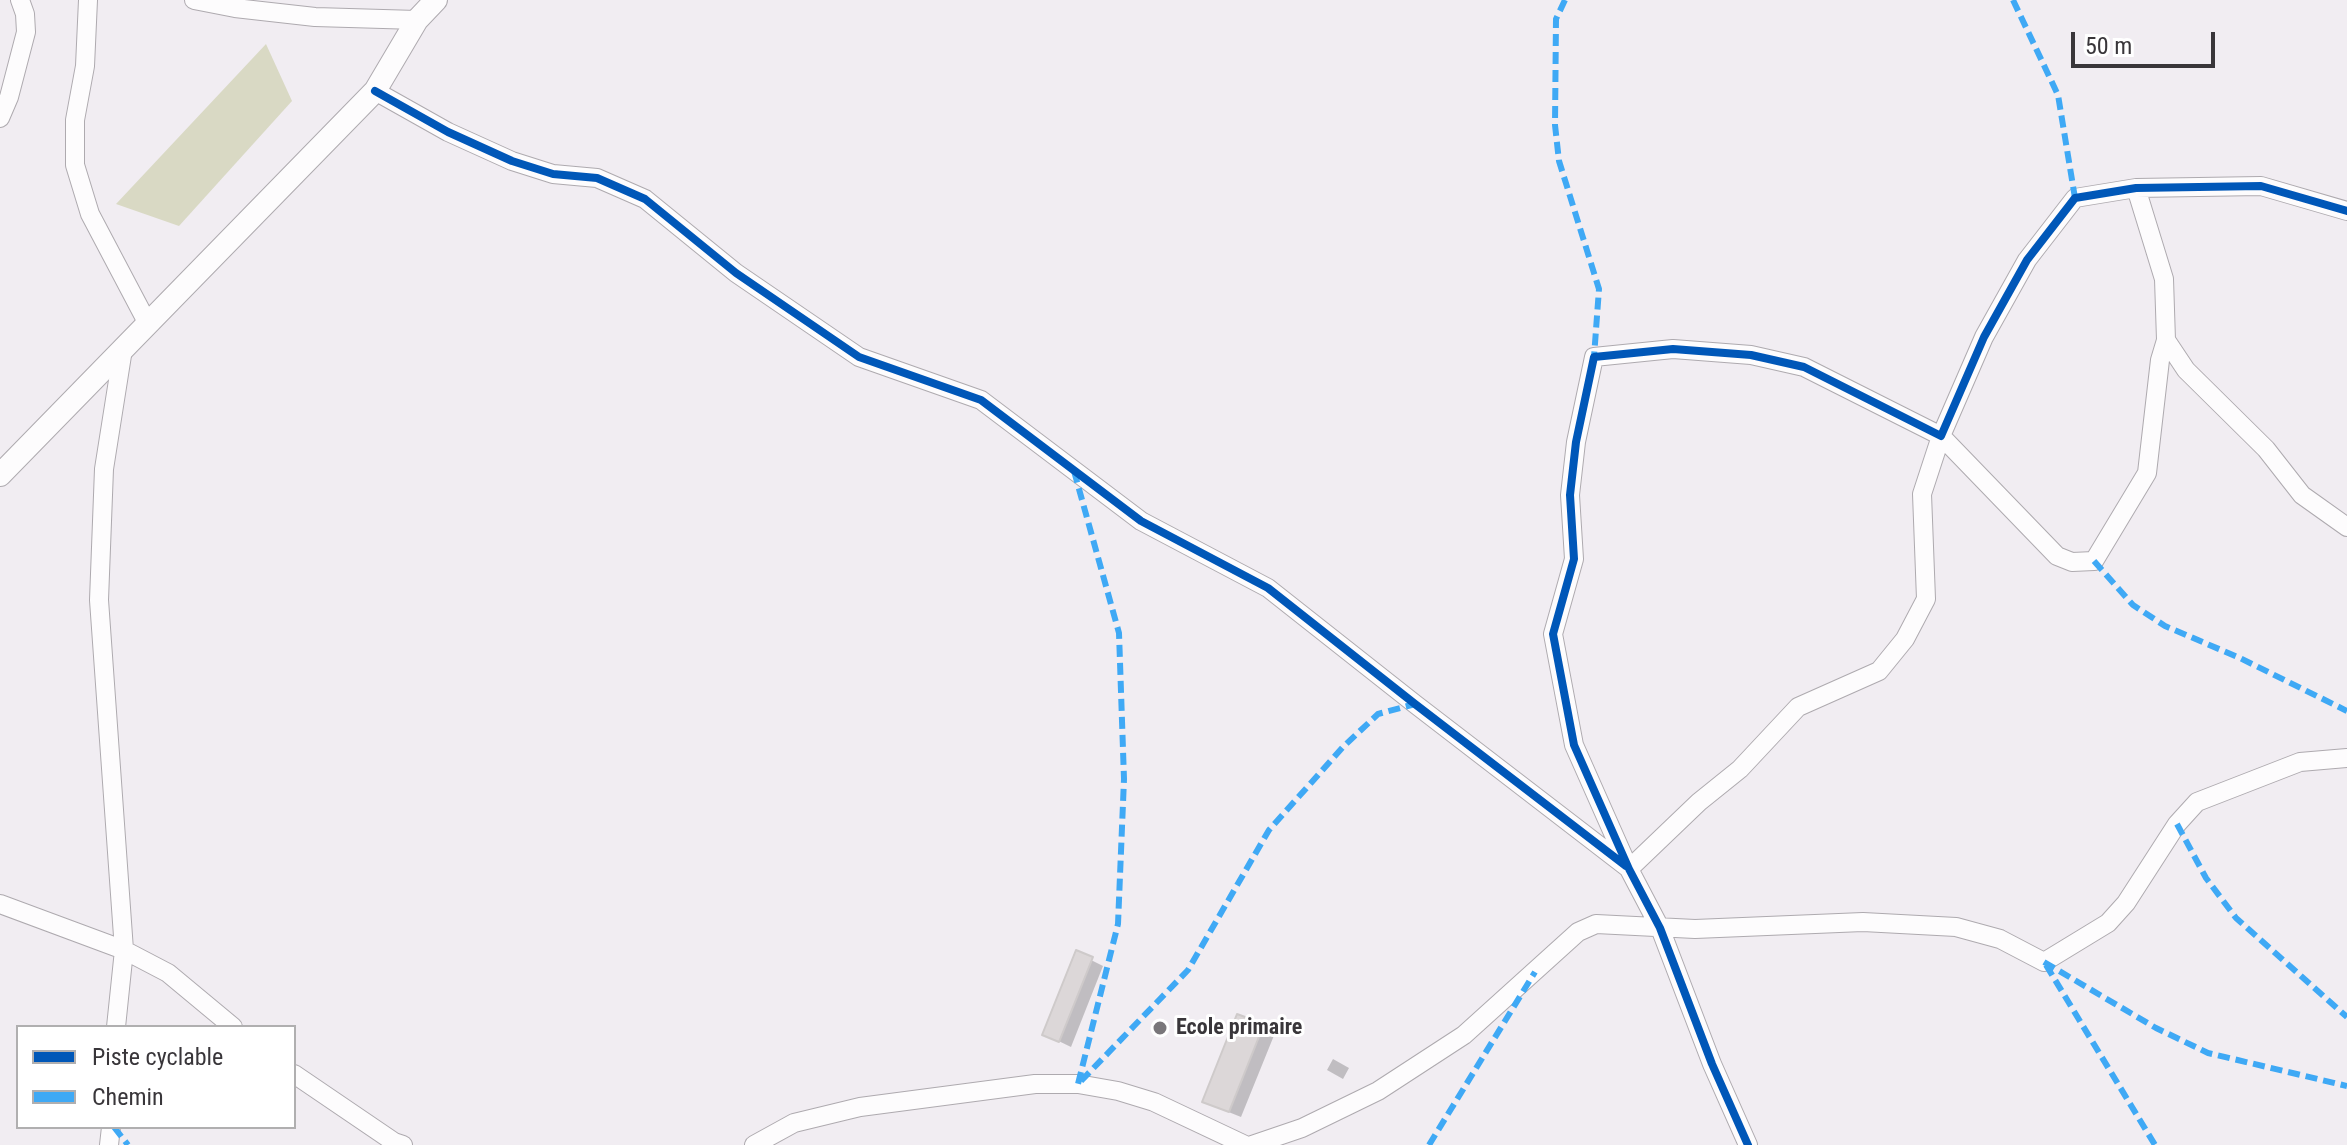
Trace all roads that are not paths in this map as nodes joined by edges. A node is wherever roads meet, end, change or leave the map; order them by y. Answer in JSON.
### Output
{"nodes":[{"id":1,"x":20,"y":0,"type":"edge"},
{"id":2,"x":88,"y":0,"type":"edge"},
{"id":3,"x":194,"y":0,"type":"edge"},
{"id":4,"x":436,"y":0,"type":"edge"},
{"id":5,"x":417,"y":20,"type":"junction"},
{"id":6,"x":375,"y":91,"type":"junction"},
{"id":7,"x":0,"y":118,"type":"edge"},
{"id":8,"x":2136,"y":188,"type":"junction"},
{"id":9,"x":2347,"y":211,"type":"edge"},
{"id":10,"x":148,"y":324,"type":"junction"},
{"id":11,"x":2166,"y":340,"type":"junction"},
{"id":12,"x":123,"y":349,"type":"junction"},
{"id":13,"x":1941,"y":436,"type":"junction"},
{"id":14,"x":0,"y":475,"type":"edge"},
{"id":15,"x":2347,"y":527,"type":"edge"},
{"id":16,"x":2347,"y":758,"type":"edge"},
{"id":17,"x":1629,"y":869,"type":"junction"},
{"id":18,"x":0,"y":904,"type":"edge"},
{"id":19,"x":1660,"y":928,"type":"junction"},
{"id":20,"x":124,"y":950,"type":"junction"},
{"id":21,"x":116,"y":1025,"type":"edge"},
{"id":22,"x":231,"y":1025,"type":"edge"},
{"id":23,"x":296,"y":1075,"type":"edge"},
{"id":24,"x":397,"y":1144,"type":"edge"},
{"id":25,"x":754,"y":1145,"type":"edge"},
{"id":26,"x":1245,"y":1145,"type":"edge"},
{"id":27,"x":1252,"y":1145,"type":"edge"},
{"id":28,"x":1748,"y":1145,"type":"edge"}],
"edges":[{"from":1,"to":7,"type":"street"},
{"from":2,"to":10,"type":"street"},
{"from":3,"to":5,"type":"street"},
{"from":4,"to":5,"type":"street"},
{"from":5,"to":6,"type":"street"},
{"from":6,"to":10,"type":"street"},
{"from":6,"to":17,"type":"street"},
{"from":8,"to":9,"type":"street"},
{"from":8,"to":11,"type":"street"},
{"from":8,"to":13,"type":"street"},
{"from":10,"to":12,"type":"street"},
{"from":11,"to":13,"type":"street"},
{"from":11,"to":15,"type":"street"},
{"from":12,"to":14,"type":"street"},
{"from":12,"to":20,"type":"street"},
{"from":13,"to":17,"type":"street"},
{"from":13,"to":17,"type":"street"},
{"from":16,"to":19,"type":"street"},
{"from":17,"to":19,"type":"street"},
{"from":18,"to":20,"type":"street"},
{"from":19,"to":27,"type":"street"},
{"from":19,"to":28,"type":"street"},
{"from":20,"to":21,"type":"street"},
{"from":20,"to":22,"type":"street"},
{"from":23,"to":24,"type":"street"},
{"from":25,"to":26,"type":"street"}]}
